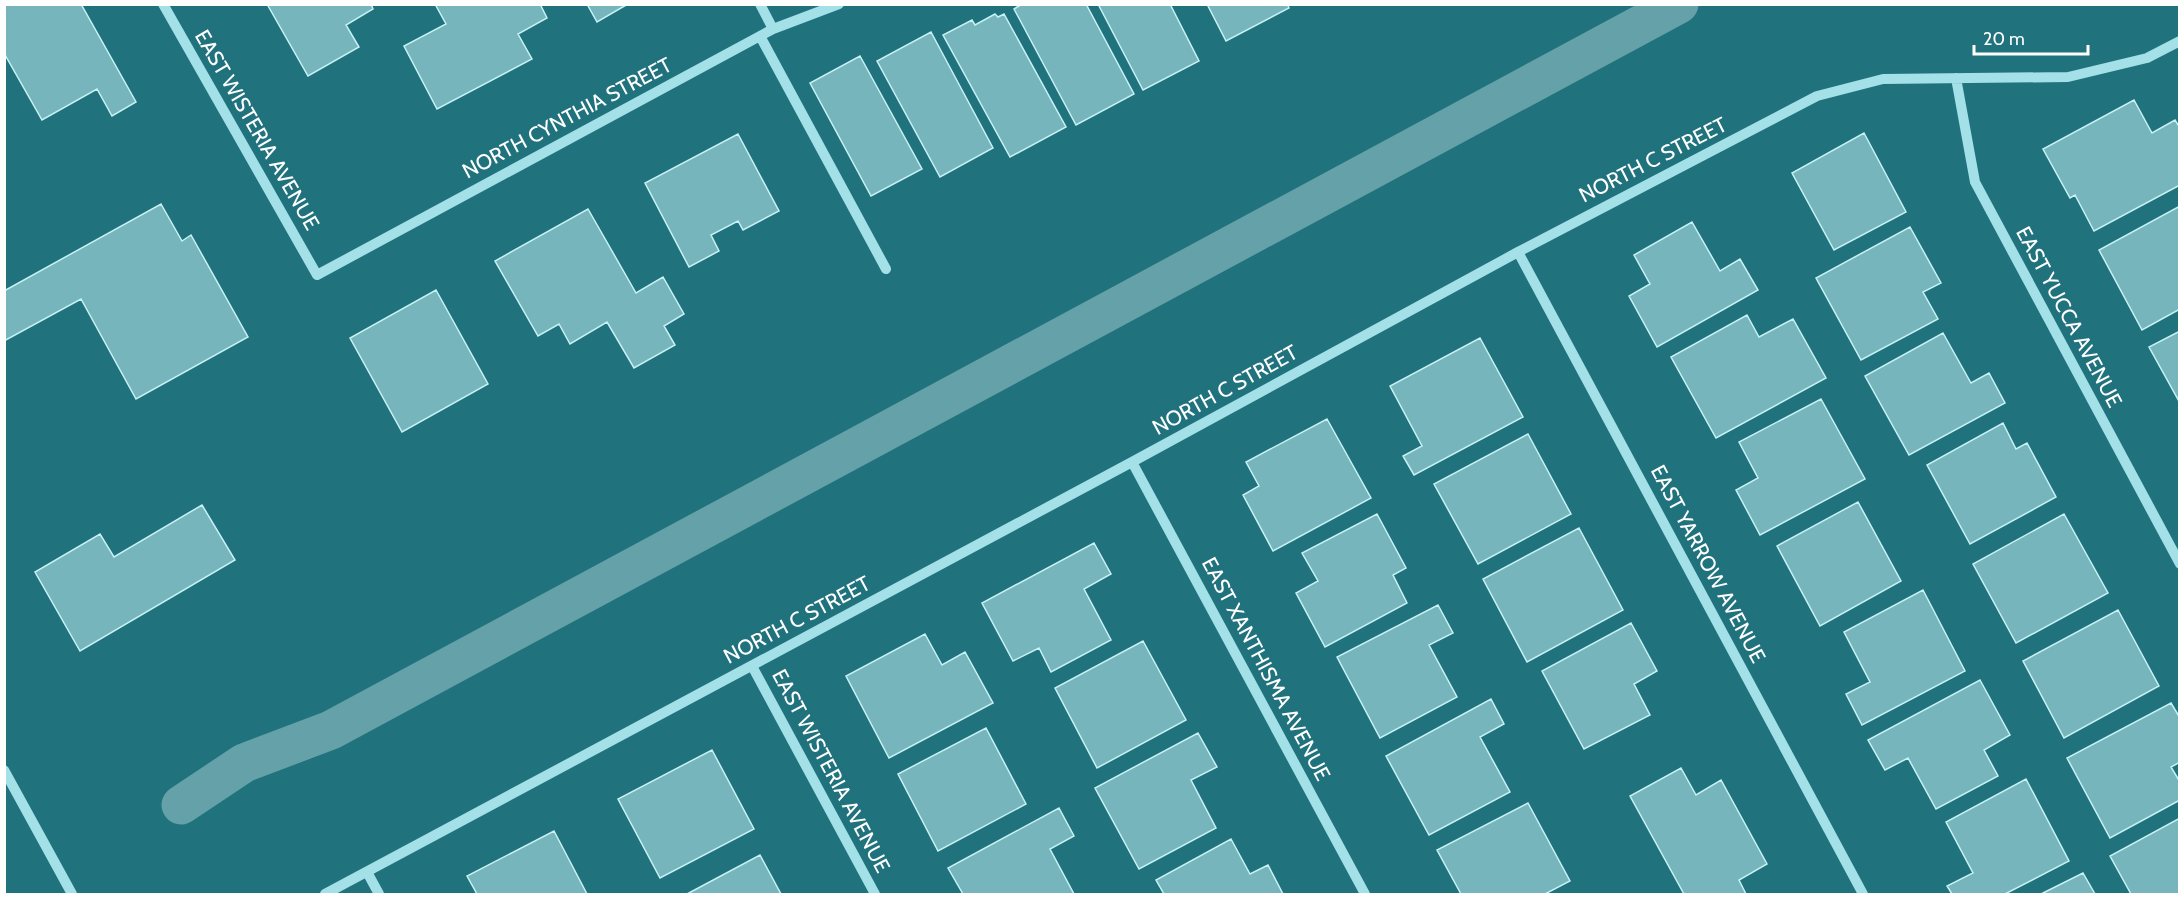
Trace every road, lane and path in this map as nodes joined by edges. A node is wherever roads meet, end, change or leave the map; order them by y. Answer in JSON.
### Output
{"nodes":[{"id":1,"x":163,"y":4,"type":"edge"},
{"id":2,"x":760,"y":4,"type":"edge"},
{"id":3,"x":838,"y":4,"type":"edge"},
{"id":4,"x":773,"y":29,"type":"junction"},
{"id":5,"x":760,"y":36,"type":"junction"},
{"id":6,"x":2179,"y":43,"type":"edge"},
{"id":7,"x":1956,"y":78,"type":"junction"},
{"id":8,"x":1518,"y":252,"type":"junction"},
{"id":9,"x":886,"y":269,"type":"dead end"},
{"id":10,"x":317,"y":275,"type":"joint"},
{"id":11,"x":1132,"y":462,"type":"junction"},
{"id":12,"x":2180,"y":564,"type":"edge"},
{"id":13,"x":752,"y":666,"type":"junction"},
{"id":14,"x":4,"y":770,"type":"edge"},
{"id":15,"x":367,"y":872,"type":"junction"},
{"id":16,"x":72,"y":894,"type":"edge"},
{"id":17,"x":325,"y":894,"type":"edge"},
{"id":18,"x":379,"y":894,"type":"edge"},
{"id":19,"x":875,"y":894,"type":"edge"},
{"id":20,"x":1365,"y":894,"type":"edge"},
{"id":21,"x":1863,"y":894,"type":"edge"}],
"edges":[{"from":1,"to":10,"type":"street","name":"EAST WISTERIA AVENUE"},
{"from":2,"to":4,"type":"street"},
{"from":3,"to":4,"type":"street","name":"NORTH CYNTHIA STREET"},
{"from":4,"to":5,"type":"street","name":"NORTH CYNTHIA STREET"},
{"from":5,"to":9,"type":"street"},
{"from":5,"to":10,"type":"street","name":"NORTH CYNTHIA STREET"},
{"from":6,"to":7,"type":"street","name":"NORTH C STREET"},
{"from":7,"to":8,"type":"street","name":"NORTH C STREET"},
{"from":7,"to":12,"type":"street","name":"EAST YUCCA AVENUE"},
{"from":8,"to":11,"type":"street","name":"NORTH C STREET"},
{"from":8,"to":21,"type":"street","name":"EAST YARROW AVENUE"},
{"from":11,"to":13,"type":"street","name":"NORTH C STREET"},
{"from":11,"to":20,"type":"street","name":"EAST XANTHISMA AVENUE"},
{"from":13,"to":15,"type":"street","name":"NORTH C STREET"},
{"from":13,"to":19,"type":"street","name":"EAST WISTERIA AVENUE"},
{"from":14,"to":16,"type":"street"},
{"from":15,"to":17,"type":"street","name":"NORTH C STREET"},
{"from":15,"to":18,"type":"street"}]}
